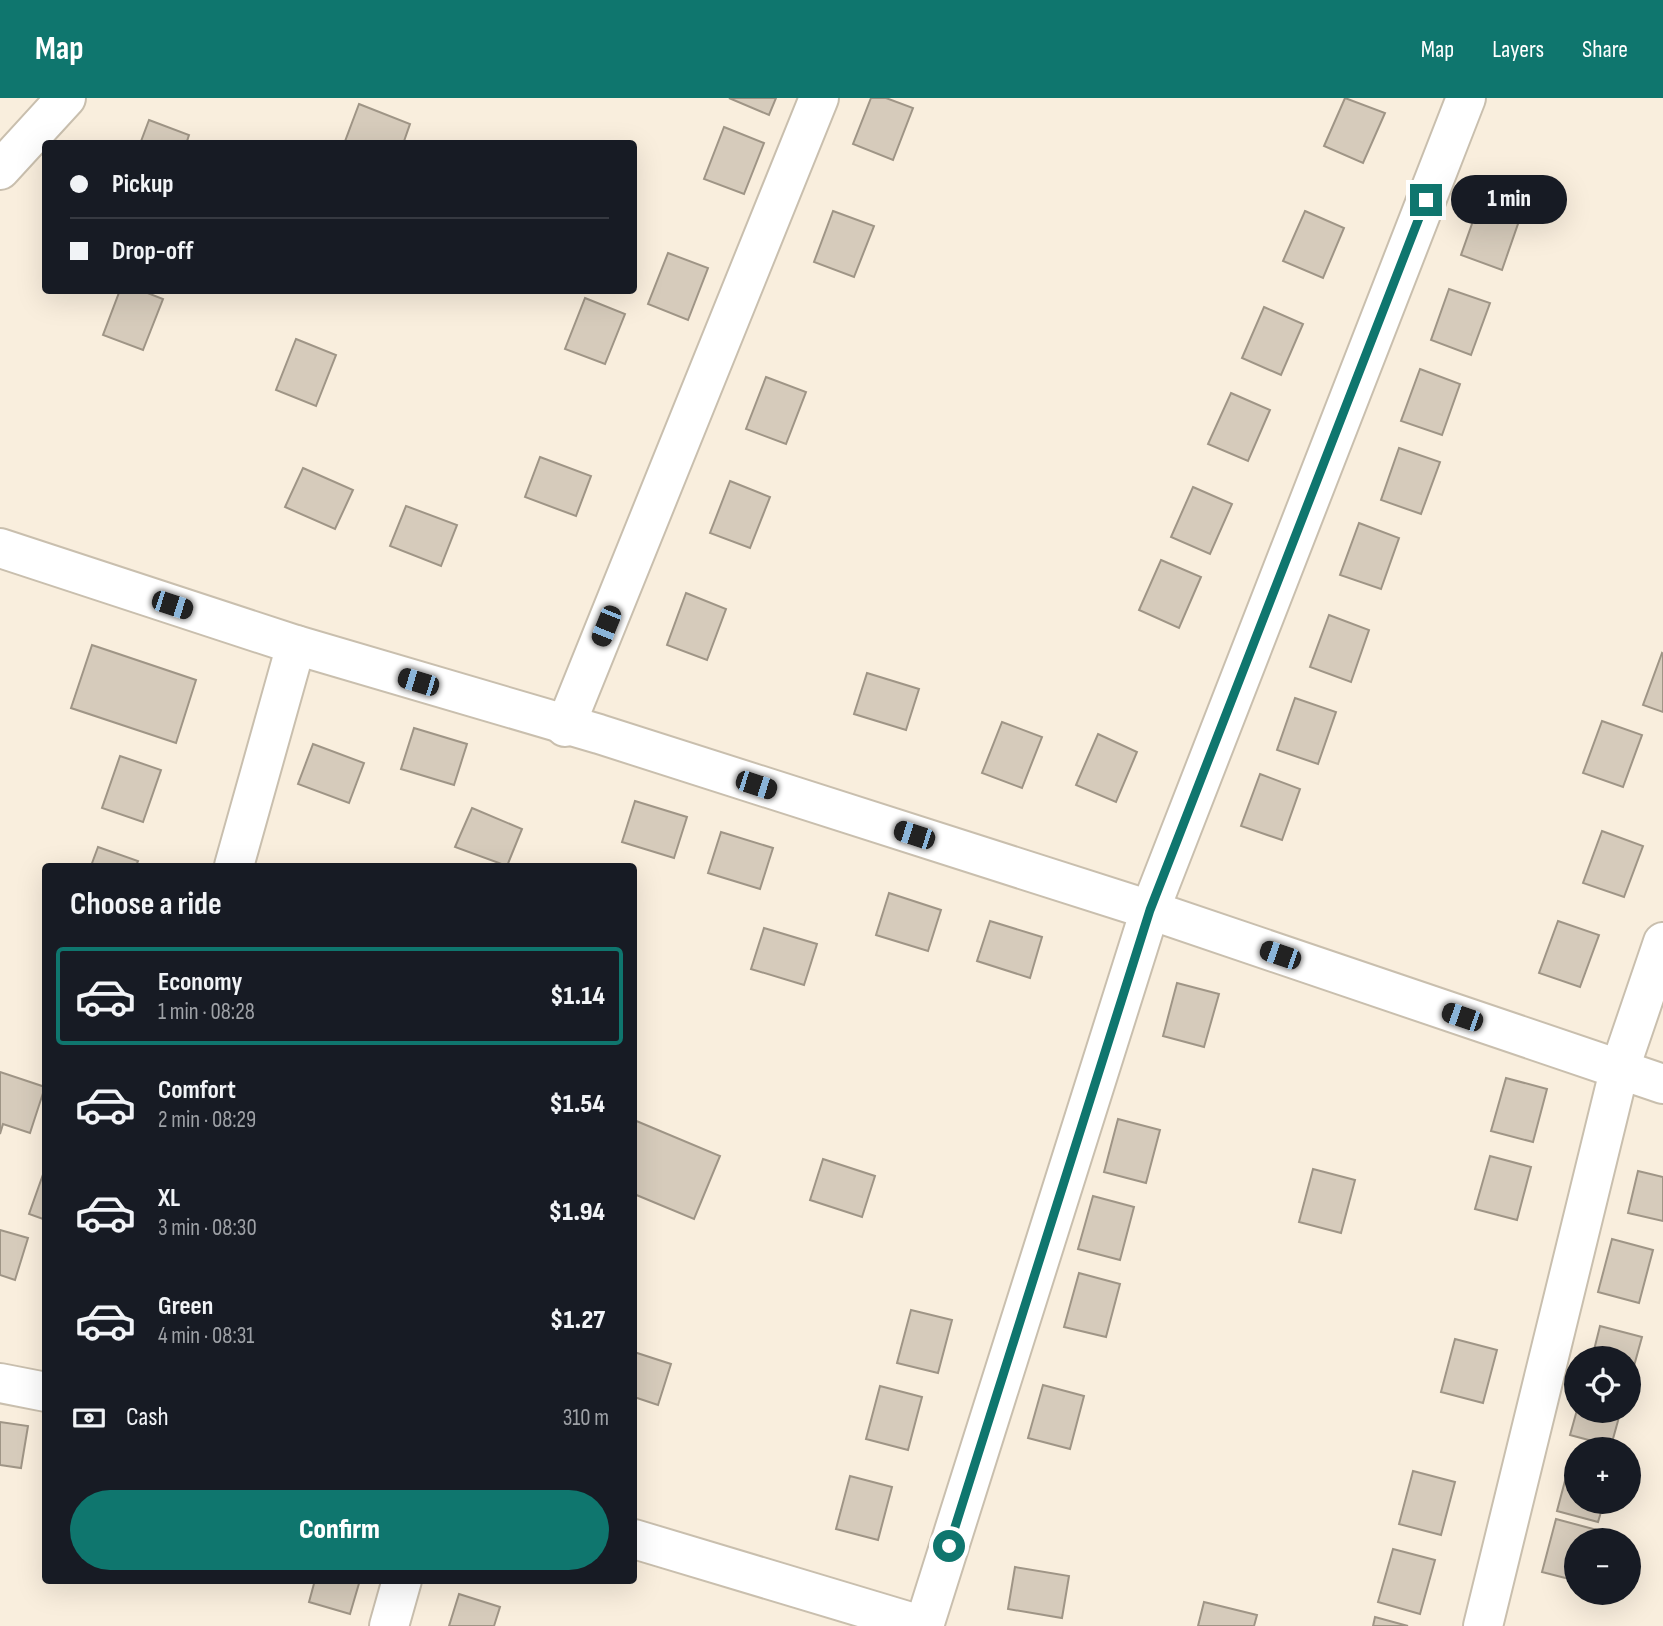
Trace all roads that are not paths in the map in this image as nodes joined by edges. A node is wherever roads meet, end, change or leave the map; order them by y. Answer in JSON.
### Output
{"nodes":[{"id":1,"x":66,"y":98,"type":"edge"},
{"id":2,"x":819,"y":98,"type":"edge"},
{"id":3,"x":1466,"y":98,"type":"edge"},
{"id":4,"x":0,"y":170,"type":"edge"},
{"id":5,"x":0,"y":548,"type":"edge"},
{"id":6,"x":296,"y":645,"type":"junction"},
{"id":7,"x":565,"y":727,"type":"junction"},
{"id":8,"x":235,"y":863,"type":"edge"},
{"id":9,"x":1150,"y":910,"type":"junction"},
{"id":10,"x":1663,"y":942,"type":"edge"},
{"id":11,"x":1619,"y":1071,"type":"junction"},
{"id":12,"x":1663,"y":1084,"type":"edge"},
{"id":13,"x":0,"y":1383,"type":"edge"},
{"id":14,"x":42,"y":1391,"type":"edge"},
{"id":15,"x":637,"y":1540,"type":"edge"},
{"id":16,"x":401,"y":1584,"type":"edge"},
{"id":17,"x":389,"y":1626,"type":"edge"},
{"id":18,"x":924,"y":1626,"type":"edge"},
{"id":19,"x":1483,"y":1626,"type":"edge"}],
"edges":[{"from":1,"to":4,"type":"street"},
{"from":2,"to":7,"type":"street"},
{"from":3,"to":9,"type":"street"},
{"from":5,"to":6,"type":"street"},
{"from":6,"to":7,"type":"street"},
{"from":6,"to":8,"type":"street"},
{"from":7,"to":9,"type":"street"},
{"from":9,"to":11,"type":"street"},
{"from":9,"to":18,"type":"street"},
{"from":10,"to":11,"type":"street"},
{"from":11,"to":12,"type":"street"},
{"from":11,"to":19,"type":"street"},
{"from":13,"to":14,"type":"street"},
{"from":15,"to":18,"type":"street"},
{"from":16,"to":17,"type":"street"}]}
